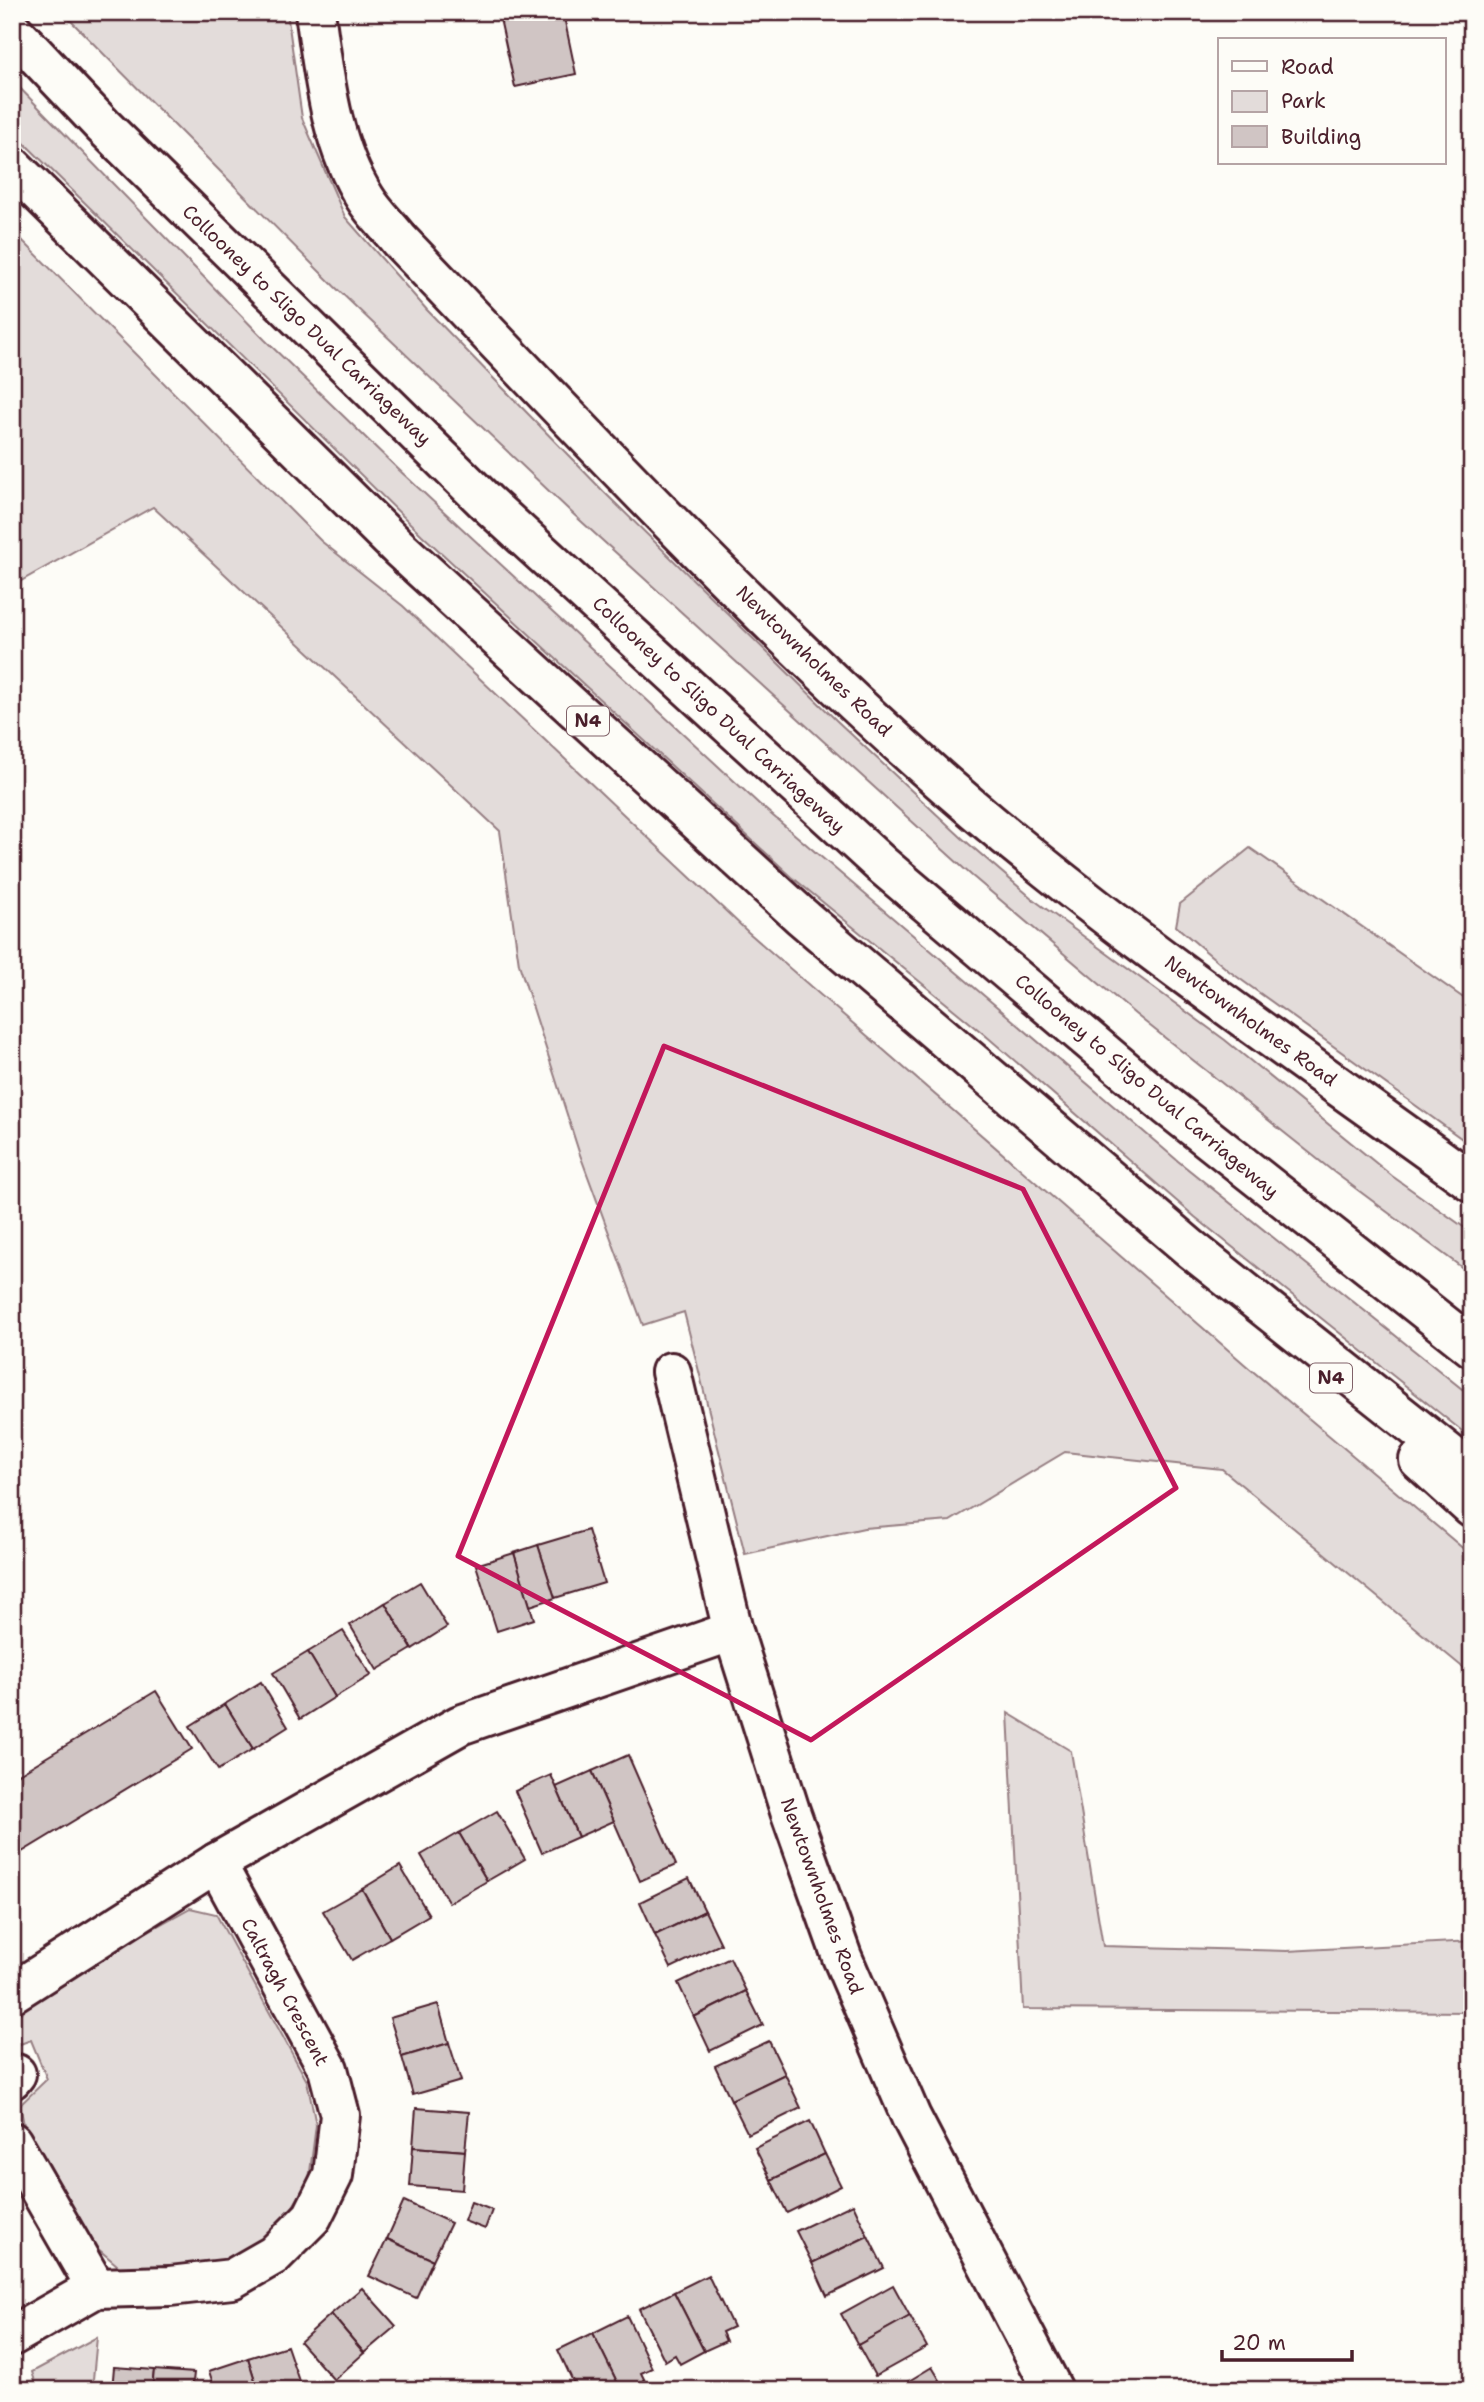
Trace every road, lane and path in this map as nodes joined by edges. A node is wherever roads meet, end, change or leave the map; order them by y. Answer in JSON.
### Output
{"nodes":[{"id":1,"x":314,"y":12,"type":"edge"},
{"id":2,"x":12,"y":30,"type":"edge"},
{"id":3,"x":12,"y":166,"type":"edge"},
{"id":4,"x":1472,"y":1182,"type":"edge"},
{"id":5,"x":1271,"y":1189,"type":"junction"},
{"id":6,"x":1190,"y":1248,"type":"junction"},
{"id":7,"x":1472,"y":1314,"type":"edge"},
{"id":8,"x":1472,"y":1347,"type":"edge"},
{"id":9,"x":671,"y":1372,"type":"dead end"},
{"id":10,"x":1472,"y":1472,"type":"edge"},
{"id":11,"x":1472,"y":1508,"type":"edge"},
{"id":12,"x":733,"y":1632,"type":"junction"},
{"id":13,"x":216,"y":1864,"type":"junction"},
{"id":14,"x":12,"y":1993,"type":"edge"},
{"id":15,"x":12,"y":2141,"type":"edge"},
{"id":16,"x":96,"y":2287,"type":"junction"},
{"id":17,"x":12,"y":2336,"type":"edge"},
{"id":18,"x":1053,"y":2390,"type":"edge"}],
"edges":[{"from":1,"to":4,"type":"main road","name":"Newtownholmes Road"},
{"from":2,"to":5,"type":"main road","name":"Collooney to Sligo Dual Carriageway"},
{"from":3,"to":6,"type":"main road","number":"N4"},
{"from":5,"to":7,"type":"main road"},
{"from":5,"to":8,"type":"main road","name":"Collooney to Sligo Dual Carriageway"},
{"from":6,"to":10,"type":"main road","number":"N4"},
{"from":6,"to":11,"type":"main road","number":"N4"},
{"from":9,"to":12,"type":"main road","name":"Newtownholmes Road"},
{"from":12,"to":13,"type":"main road"},
{"from":12,"to":18,"type":"main road","name":"Newtownholmes Road"},
{"from":13,"to":14,"type":"main road"},
{"from":13,"to":16,"type":"main road","name":"Caltragh Crescent"},
{"from":15,"to":16,"type":"main road"},
{"from":16,"to":17,"type":"main road","name":"Caltragh Crescent"}]}
